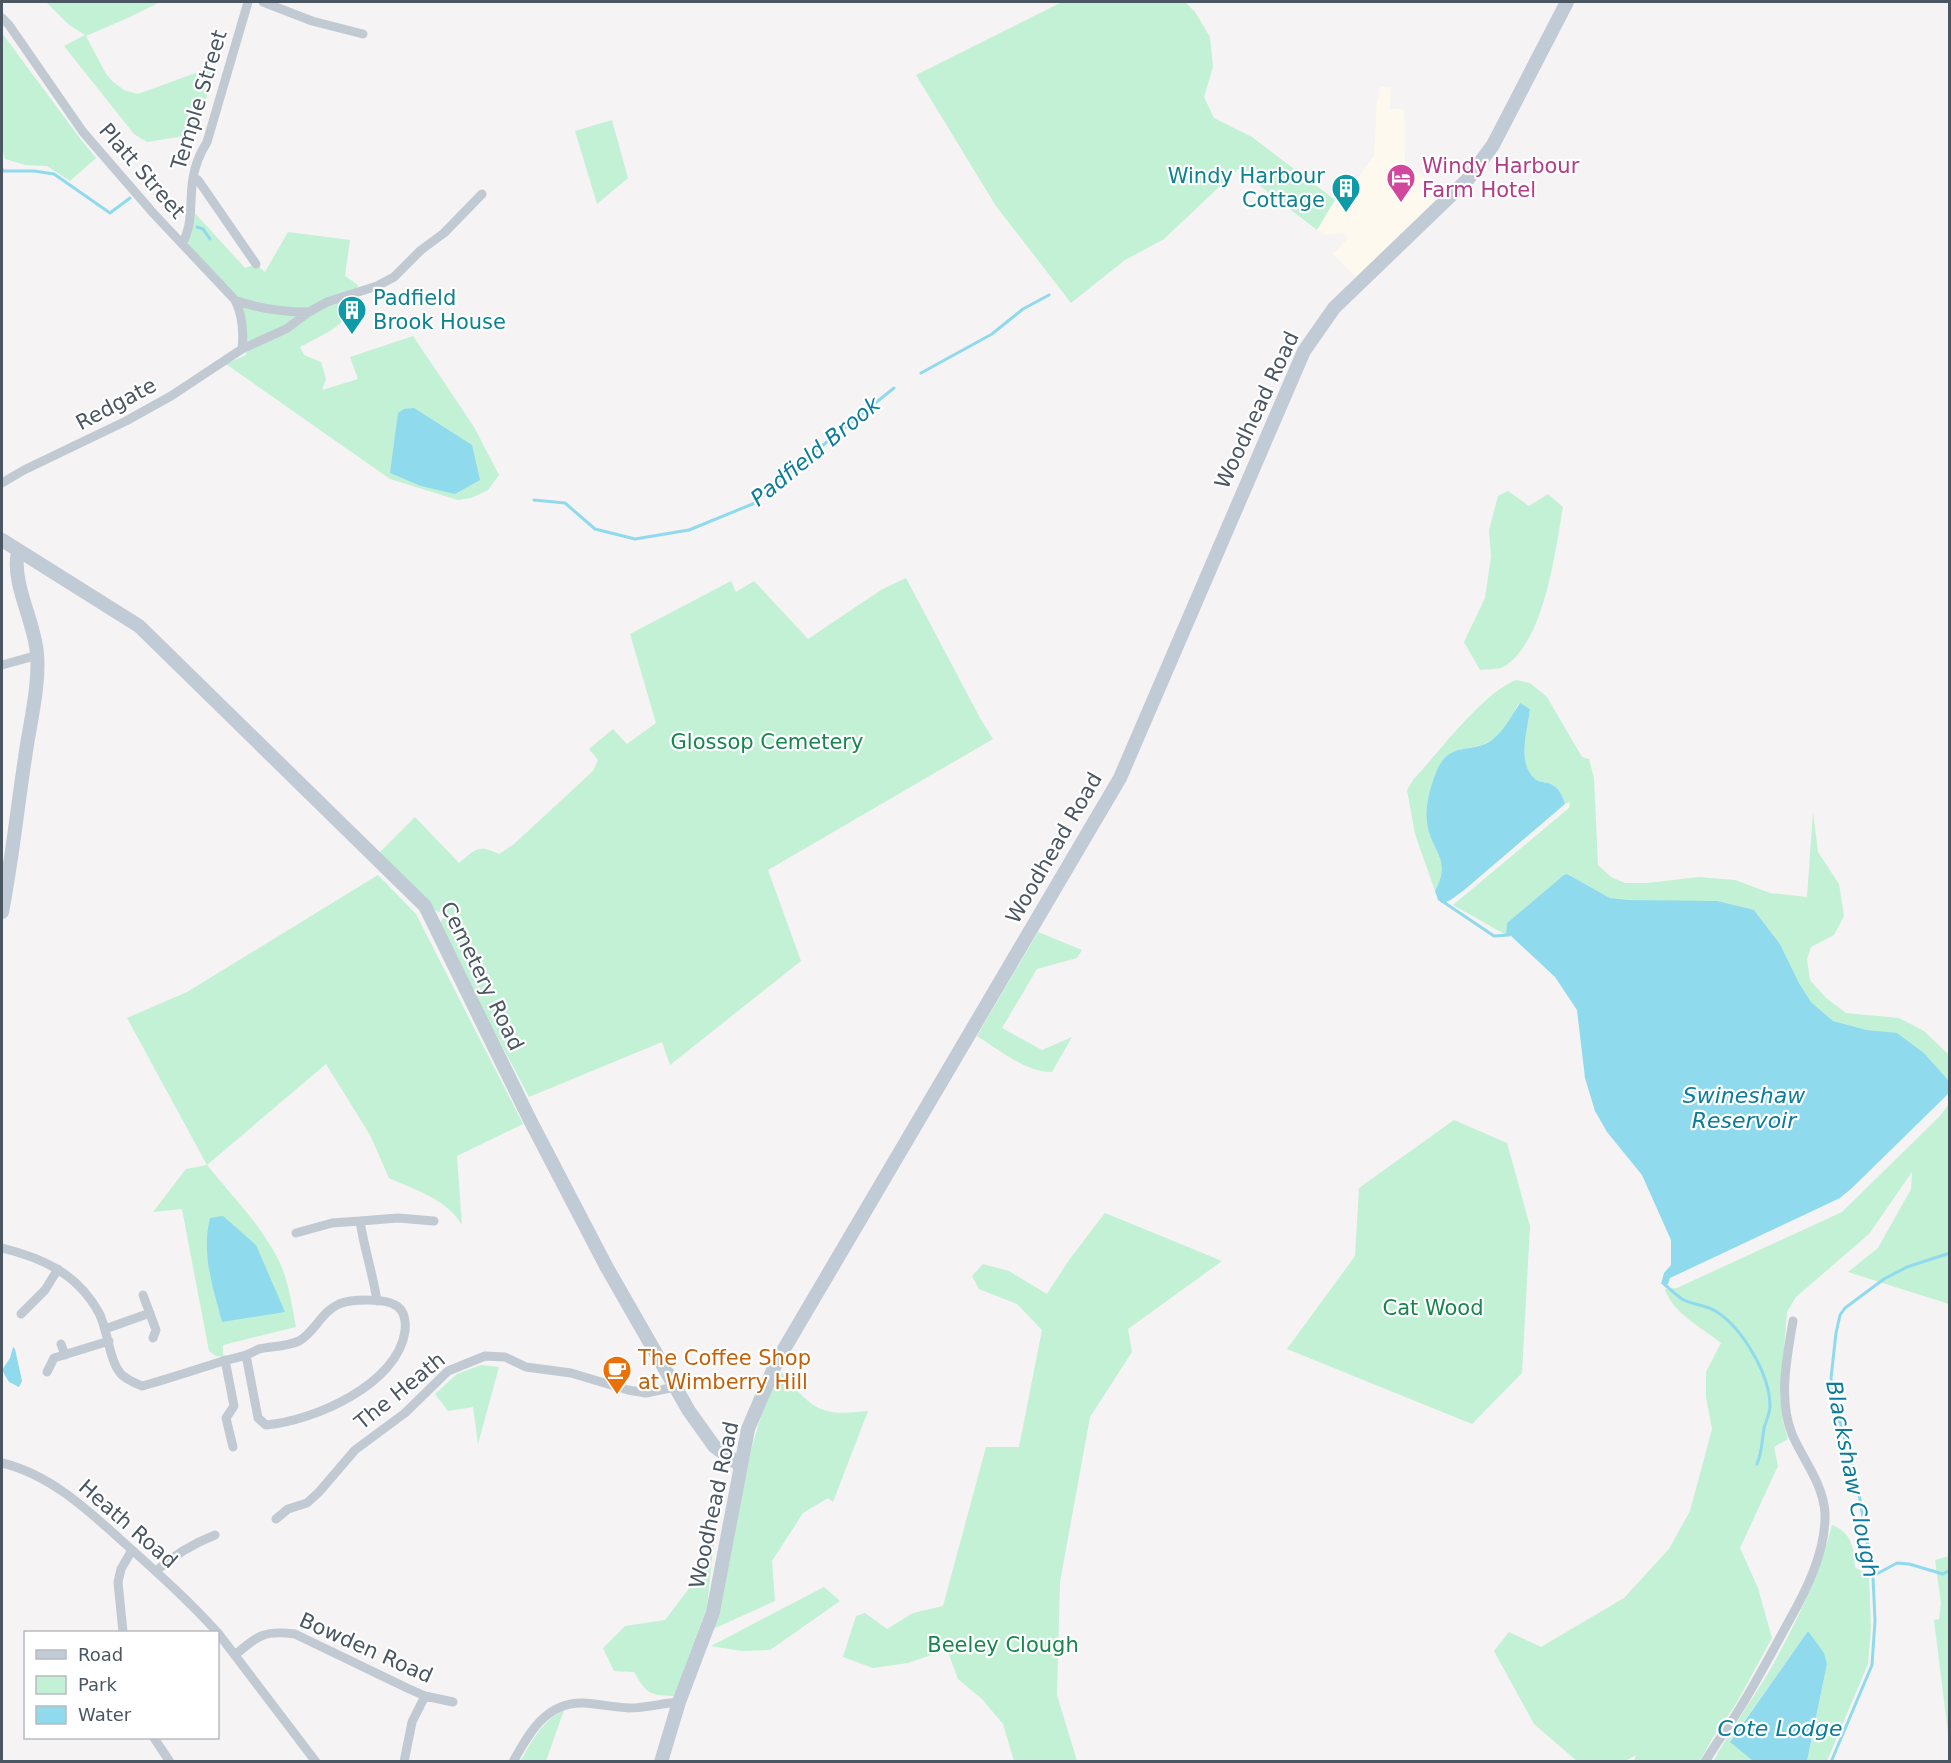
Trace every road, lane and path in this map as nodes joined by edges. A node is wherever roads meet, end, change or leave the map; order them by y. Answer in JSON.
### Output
{"nodes":[{"id":1,"x":248,"y":2,"type":"edge"},
{"id":2,"x":262,"y":2,"type":"edge"},
{"id":3,"x":1567,"y":2,"type":"edge"},
{"id":4,"x":2,"y":18,"type":"edge"},
{"id":5,"x":363,"y":34,"type":"dead end"},
{"id":6,"x":193,"y":178,"type":"junction"},
{"id":7,"x":482,"y":194,"type":"dead end"},
{"id":8,"x":182,"y":244,"type":"junction"},
{"id":9,"x":256,"y":264,"type":"dead end"},
{"id":10,"x":235,"y":300,"type":"junction"},
{"id":11,"x":309,"y":312,"type":"junction"},
{"id":12,"x":242,"y":349,"type":"junction"},
{"id":13,"x":2,"y":483,"type":"edge"},
{"id":14,"x":2,"y":540,"type":"edge"},
{"id":15,"x":18,"y":552,"type":"junction"},
{"id":16,"x":38,"y":655,"type":"junction"},
{"id":17,"x":2,"y":665,"type":"edge"},
{"id":18,"x":2,"y":912,"type":"edge"},
{"id":19,"x":360,"y":1221,"type":"junction"},
{"id":20,"x":434,"y":1221,"type":"dead end"},
{"id":21,"x":296,"y":1233,"type":"dead end"},
{"id":22,"x":2,"y":1248,"type":"edge"},
{"id":23,"x":58,"y":1269,"type":"junction"},
{"id":24,"x":143,"y":1295,"type":"dead end"},
{"id":25,"x":377,"y":1301,"type":"junction"},
{"id":26,"x":150,"y":1313,"type":"junction"},
{"id":27,"x":21,"y":1314,"type":"dead end"},
{"id":28,"x":1793,"y":1321,"type":"dead end"},
{"id":29,"x":105,"y":1329,"type":"junction"},
{"id":30,"x":153,"y":1338,"type":"dead end"},
{"id":31,"x":109,"y":1341,"type":"junction"},
{"id":32,"x":61,"y":1344,"type":"dead end"},
{"id":33,"x":65,"y":1355,"type":"junction"},
{"id":34,"x":246,"y":1355,"type":"junction"},
{"id":35,"x":225,"y":1360,"type":"junction"},
{"id":36,"x":47,"y":1372,"type":"dead end"},
{"id":37,"x":675,"y":1387,"type":"junction"},
{"id":38,"x":233,"y":1447,"type":"dead end"},
{"id":39,"x":2,"y":1463,"type":"edge"},
{"id":40,"x":740,"y":1465,"type":"junction"},
{"id":41,"x":276,"y":1519,"type":"dead end"},
{"id":42,"x":215,"y":1535,"type":"dead end"},
{"id":43,"x":132,"y":1550,"type":"junction"},
{"id":44,"x":156,"y":1571,"type":"junction"},
{"id":45,"x":123,"y":1631,"type":"edge"},
{"id":46,"x":215,"y":1631,"type":"edge"},
{"id":47,"x":219,"y":1635,"type":"edge"},
{"id":48,"x":235,"y":1654,"type":"junction"},
{"id":49,"x":425,"y":1696,"type":"junction"},
{"id":50,"x":453,"y":1702,"type":"dead end"},
{"id":51,"x":679,"y":1702,"type":"junction"},
{"id":52,"x":155,"y":1739,"type":"edge"},
{"id":53,"x":170,"y":1761,"type":"edge"},
{"id":54,"x":316,"y":1761,"type":"edge"},
{"id":55,"x":404,"y":1761,"type":"edge"},
{"id":56,"x":513,"y":1761,"type":"edge"},
{"id":57,"x":661,"y":1761,"type":"edge"},
{"id":58,"x":1705,"y":1761,"type":"edge"}],
"edges":[{"from":1,"to":6,"type":"street","name":"Temple Street"},
{"from":2,"to":5,"type":"street"},
{"from":3,"to":40,"type":"main road","name":"Woodhead Road"},
{"from":4,"to":8,"type":"street","name":"Platt Street"},
{"from":6,"to":8,"type":"street","name":"Temple Street"},
{"from":6,"to":9,"type":"street"},
{"from":7,"to":11,"type":"street","name":"Redgate"},
{"from":8,"to":10,"type":"street","name":"Platt Street"},
{"from":10,"to":11,"type":"street"},
{"from":10,"to":12,"type":"street","name":"Platt Street"},
{"from":11,"to":12,"type":"street","name":"Redgate"},
{"from":12,"to":13,"type":"street","name":"Redgate"},
{"from":14,"to":15,"type":"main road","name":"Cemetery Road"},
{"from":15,"to":16,"type":"main road"},
{"from":15,"to":37,"type":"main road","name":"Cemetery Road"},
{"from":16,"to":17,"type":"street"},
{"from":16,"to":18,"type":"main road"},
{"from":19,"to":20,"type":"street"},
{"from":19,"to":21,"type":"street"},
{"from":19,"to":25,"type":"street"},
{"from":22,"to":23,"type":"street"},
{"from":23,"to":27,"type":"street"},
{"from":23,"to":29,"type":"street"},
{"from":24,"to":26,"type":"street"},
{"from":25,"to":34,"type":"street"},
{"from":25,"to":34,"type":"street"},
{"from":26,"to":29,"type":"street"},
{"from":26,"to":30,"type":"street"},
{"from":28,"to":58,"type":"street"},
{"from":29,"to":31,"type":"street"},
{"from":31,"to":33,"type":"street"},
{"from":31,"to":35,"type":"street"},
{"from":32,"to":33,"type":"street"},
{"from":33,"to":36,"type":"street"},
{"from":34,"to":35,"type":"street"},
{"from":35,"to":38,"type":"street"},
{"from":37,"to":40,"type":"main road","name":"Cemetery Road"},
{"from":37,"to":41,"type":"street","name":"The Heath"},
{"from":39,"to":43,"type":"street","name":"Heath Road"},
{"from":40,"to":51,"type":"main road","name":"Woodhead Road"},
{"from":42,"to":44,"type":"street"},
{"from":43,"to":44,"type":"street","name":"Heath Road"},
{"from":43,"to":45,"type":"street"},
{"from":44,"to":46,"type":"street","name":"Heath Road"},
{"from":47,"to":48,"type":"street","name":"Heath Road"},
{"from":48,"to":49,"type":"street","name":"Bowden Road"},
{"from":48,"to":54,"type":"street","name":"Heath Road"},
{"from":49,"to":50,"type":"street","name":"Bowden Road"},
{"from":49,"to":55,"type":"street"},
{"from":51,"to":56,"type":"street"},
{"from":51,"to":57,"type":"main road","name":"Woodhead Road"},
{"from":52,"to":53,"type":"street"}]}
